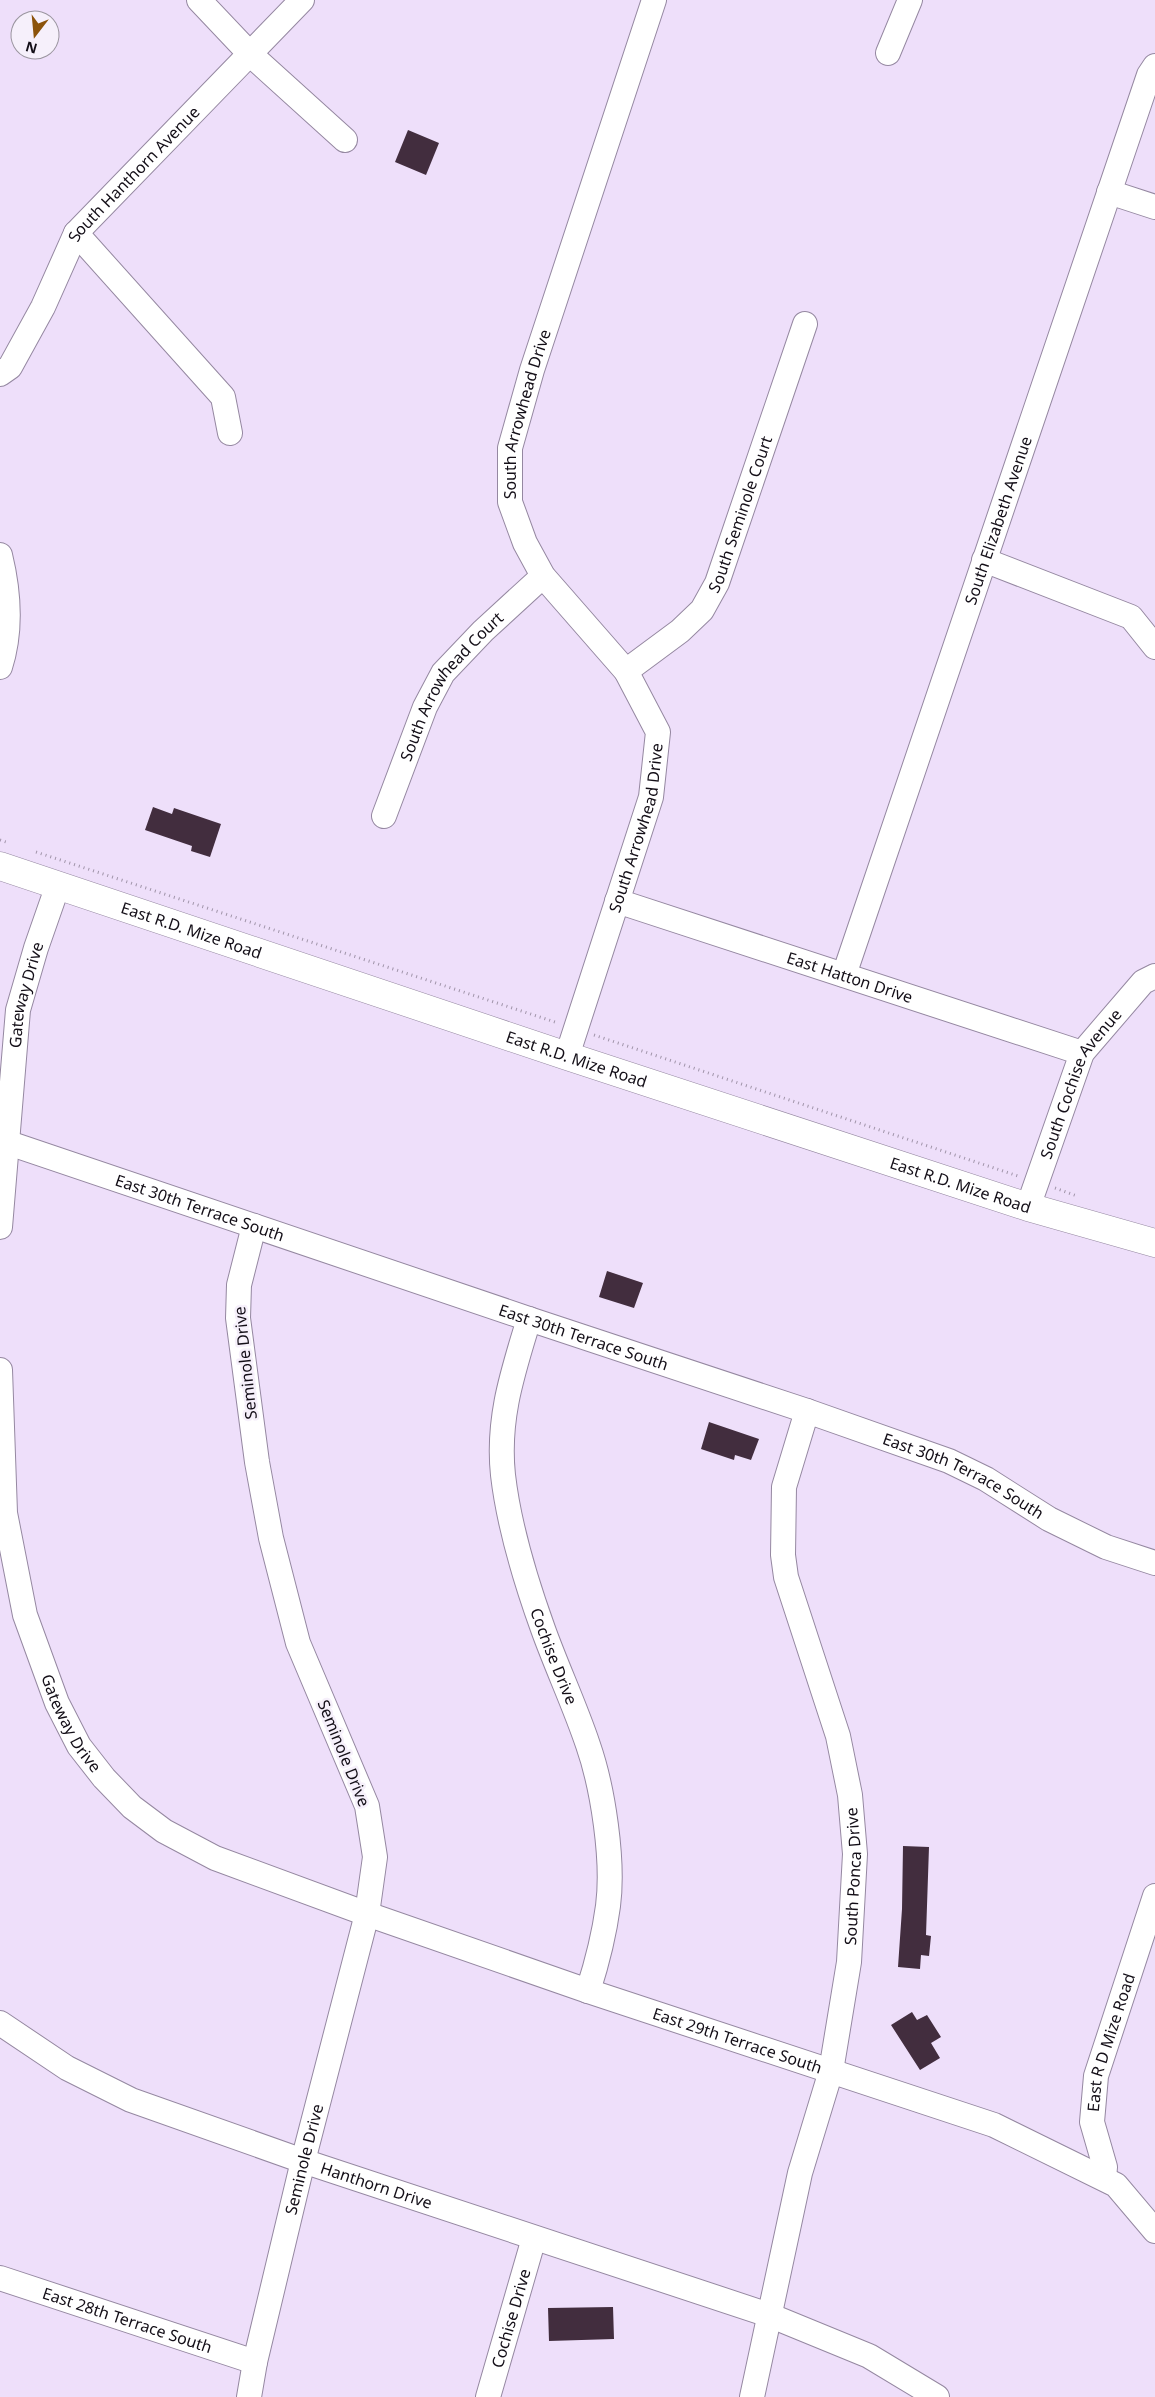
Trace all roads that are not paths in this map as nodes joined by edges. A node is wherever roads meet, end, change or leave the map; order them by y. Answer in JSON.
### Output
{"nodes":[{"id":1,"x":199,"y":0,"type":"edge"},
{"id":2,"x":302,"y":0,"type":"edge"},
{"id":3,"x":654,"y":0,"type":"edge"},
{"id":4,"x":910,"y":0,"type":"edge"},
{"id":5,"x":888,"y":53,"type":"dead end"},
{"id":6,"x":251,"y":55,"type":"junction"},
{"id":7,"x":1155,"y":66,"type":"edge"},
{"id":8,"x":345,"y":140,"type":"dead end"},
{"id":9,"x":1109,"y":192,"type":"junction"},
{"id":10,"x":1155,"y":207,"type":"edge"},
{"id":11,"x":76,"y":233,"type":"junction"},
{"id":12,"x":805,"y":324,"type":"dead end"},
{"id":13,"x":0,"y":374,"type":"edge"},
{"id":14,"x":230,"y":433,"type":"dead end"},
{"id":15,"x":0,"y":555,"type":"edge"},
{"id":16,"x":984,"y":560,"type":"junction"},
{"id":17,"x":543,"y":576,"type":"junction"},
{"id":18,"x":1155,"y":646,"type":"edge"},
{"id":19,"x":0,"y":667,"type":"edge"},
{"id":20,"x":626,"y":670,"type":"junction"},
{"id":21,"x":384,"y":816,"type":"dead end"},
{"id":22,"x":0,"y":866,"type":"edge"},
{"id":23,"x":58,"y":885,"type":"junction"},
{"id":24,"x":617,"y":901,"type":"junction"},
{"id":25,"x":844,"y":975,"type":"junction"},
{"id":26,"x":1155,"y":976,"type":"edge"},
{"id":27,"x":1082,"y":1053,"type":"junction"},
{"id":28,"x":567,"y":1056,"type":"junction"},
{"id":29,"x":3,"y":1141,"type":"edge"},
{"id":30,"x":1028,"y":1207,"type":"junction"},
{"id":31,"x":254,"y":1226,"type":"junction"},
{"id":32,"x":0,"y":1227,"type":"edge"},
{"id":33,"x":1155,"y":1243,"type":"edge"},
{"id":34,"x":529,"y":1319,"type":"junction"},
{"id":35,"x":0,"y":1370,"type":"edge"},
{"id":36,"x":807,"y":1411,"type":"junction"},
{"id":37,"x":1155,"y":1563,"type":"edge"},
{"id":38,"x":1155,"y":1896,"type":"edge"},
{"id":39,"x":367,"y":1914,"type":"junction"},
{"id":40,"x":588,"y":1991,"type":"junction"},
{"id":41,"x":0,"y":2023,"type":"edge"},
{"id":42,"x":830,"y":2071,"type":"junction"},
{"id":43,"x":303,"y":2161,"type":"junction"},
{"id":44,"x":1104,"y":2178,"type":"junction"},
{"id":45,"x":1155,"y":2231,"type":"edge"},
{"id":46,"x":534,"y":2238,"type":"junction"},
{"id":47,"x":0,"y":2278,"type":"edge"},
{"id":48,"x":769,"y":2315,"type":"junction"},
{"id":49,"x":255,"y":2362,"type":"junction"},
{"id":50,"x":248,"y":2397,"type":"edge"},
{"id":51,"x":488,"y":2397,"type":"edge"},
{"id":52,"x":752,"y":2397,"type":"edge"},
{"id":53,"x":937,"y":2397,"type":"edge"}],
"edges":[{"from":1,"to":6,"type":"street"},
{"from":2,"to":6,"type":"street","name":"South Hanthorn Avenue"},
{"from":3,"to":17,"type":"street","name":"South Arrowhead Drive"},
{"from":4,"to":5,"type":"street"},
{"from":6,"to":8,"type":"street"},
{"from":6,"to":11,"type":"street","name":"South Hanthorn Avenue"},
{"from":7,"to":9,"type":"street","name":"South Elizabeth Avenue"},
{"from":9,"to":10,"type":"street"},
{"from":9,"to":16,"type":"street","name":"South Elizabeth Avenue"},
{"from":11,"to":13,"type":"street","name":"South Hanthorn Avenue"},
{"from":11,"to":14,"type":"street"},
{"from":12,"to":20,"type":"street","name":"South Seminole Court"},
{"from":15,"to":19,"type":"street"},
{"from":16,"to":18,"type":"street"},
{"from":16,"to":25,"type":"street","name":"South Elizabeth Avenue"},
{"from":17,"to":20,"type":"street","name":"South Arrowhead Drive"},
{"from":17,"to":21,"type":"street","name":"South Arrowhead Court"},
{"from":20,"to":24,"type":"street","name":"South Arrowhead Drive"},
{"from":22,"to":23,"type":"main road","name":"East R.D. Mize Road"},
{"from":23,"to":28,"type":"main road","name":"East R.D. Mize Road"},
{"from":23,"to":29,"type":"street","name":"Gateway Drive"},
{"from":24,"to":25,"type":"street","name":"East Hatton Drive"},
{"from":24,"to":28,"type":"street","name":"South Arrowhead Drive"},
{"from":25,"to":27,"type":"street","name":"East Hatton Drive"},
{"from":26,"to":27,"type":"street","name":"South Cochise Avenue"},
{"from":27,"to":30,"type":"street","name":"South Cochise Avenue"},
{"from":28,"to":30,"type":"main road","name":"East R.D. Mize Road"},
{"from":29,"to":31,"type":"street","name":"East 30th Terrace South"},
{"from":29,"to":32,"type":"street","name":"Gateway Drive"},
{"from":30,"to":33,"type":"main road","name":"East R.D. Mize Road"},
{"from":31,"to":34,"type":"street","name":"East 30th Terrace South"},
{"from":31,"to":39,"type":"street","name":"Seminole Drive"},
{"from":34,"to":36,"type":"street","name":"East 30th Terrace South"},
{"from":34,"to":40,"type":"street","name":"Cochise Drive"},
{"from":35,"to":39,"type":"street","name":"Gateway Drive"},
{"from":36,"to":37,"type":"street","name":"East 30th Terrace South"},
{"from":36,"to":42,"type":"street","name":"South Ponca Drive"},
{"from":38,"to":44,"type":"street","name":"East R D Mize Road"},
{"from":39,"to":40,"type":"street","name":"East 29th Terrace South"},
{"from":39,"to":43,"type":"street","name":"Seminole Drive"},
{"from":40,"to":42,"type":"street","name":"East 29th Terrace South"},
{"from":41,"to":43,"type":"street","name":"Hanthorn Drive"},
{"from":42,"to":44,"type":"street","name":"East 29th Terrace South"},
{"from":42,"to":48,"type":"street","name":"South Ponca Drive"},
{"from":43,"to":46,"type":"street","name":"Hanthorn Drive"},
{"from":43,"to":49,"type":"street","name":"Seminole Drive"},
{"from":44,"to":45,"type":"street"},
{"from":46,"to":48,"type":"street","name":"Hanthorn Drive"},
{"from":46,"to":51,"type":"street","name":"Cochise Drive"},
{"from":47,"to":49,"type":"street","name":"East 28th Terrace South"},
{"from":48,"to":52,"type":"street","name":"South Ponca Drive"},
{"from":48,"to":53,"type":"street","name":"Hanthorn Drive"},
{"from":49,"to":50,"type":"street","name":"Seminole Drive"}]}
